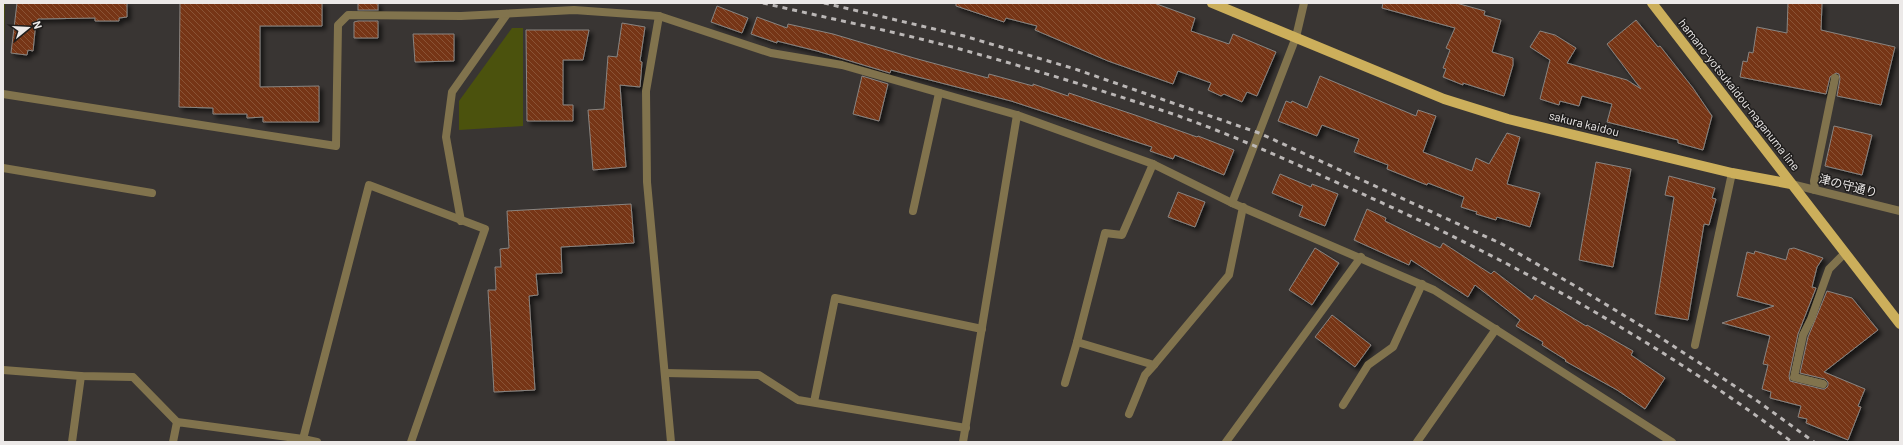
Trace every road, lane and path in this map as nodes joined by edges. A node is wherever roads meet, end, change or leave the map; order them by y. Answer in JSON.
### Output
{"nodes":[{"id":1,"x":1212,"y":3,"type":"edge"},
{"id":2,"x":1304,"y":3,"type":"edge"},
{"id":3,"x":1652,"y":3,"type":"edge"},
{"id":4,"x":507,"y":14,"type":"junction"},
{"id":5,"x":659,"y":16,"type":"junction"},
{"id":6,"x":1296,"y":37,"type":"junction"},
{"id":7,"x":1835,"y":78,"type":"dead end"},
{"id":8,"x":939,"y":93,"type":"junction"},
{"id":9,"x":3,"y":94,"type":"edge"},
{"id":10,"x":1018,"y":115,"type":"junction"},
{"id":11,"x":1153,"y":164,"type":"junction"},
{"id":12,"x":3,"y":168,"type":"edge"},
{"id":13,"x":1732,"y":173,"type":"junction"},
{"id":14,"x":1791,"y":184,"type":"junction"},
{"id":15,"x":1815,"y":190,"type":"junction"},
{"id":16,"x":152,"y":193,"type":"dead end"},
{"id":17,"x":1232,"y":203,"type":"junction"},
{"id":18,"x":1243,"y":207,"type":"junction"},
{"id":19,"x":913,"y":211,"type":"dead end"},
{"id":20,"x":1900,"y":211,"type":"edge"},
{"id":21,"x":461,"y":220,"type":"junction"},
{"id":22,"x":1845,"y":253,"type":"junction"},
{"id":23,"x":1361,"y":257,"type":"junction"},
{"id":24,"x":1422,"y":284,"type":"junction"},
{"id":25,"x":1900,"y":324,"type":"edge"},
{"id":26,"x":982,"y":329,"type":"junction"},
{"id":27,"x":1496,"y":330,"type":"junction"},
{"id":28,"x":1077,"y":342,"type":"junction"},
{"id":29,"x":1695,"y":345,"type":"dead end"},
{"id":30,"x":1154,"y":365,"type":"junction"},
{"id":31,"x":3,"y":370,"type":"edge"},
{"id":32,"x":665,"y":373,"type":"junction"},
{"id":33,"x":81,"y":376,"type":"junction"},
{"id":34,"x":1065,"y":383,"type":"dead end"},
{"id":35,"x":1823,"y":384,"type":"dead end"},
{"id":36,"x":814,"y":402,"type":"junction"},
{"id":37,"x":1343,"y":405,"type":"dead end"},
{"id":38,"x":1129,"y":414,"type":"dead end"},
{"id":39,"x":177,"y":422,"type":"junction"},
{"id":40,"x":966,"y":428,"type":"junction"},
{"id":41,"x":303,"y":439,"type":"junction"},
{"id":42,"x":72,"y":442,"type":"edge"},
{"id":43,"x":173,"y":442,"type":"edge"},
{"id":44,"x":317,"y":442,"type":"edge"},
{"id":45,"x":411,"y":442,"type":"edge"},
{"id":46,"x":671,"y":442,"type":"edge"},
{"id":47,"x":963,"y":442,"type":"edge"},
{"id":48,"x":1226,"y":442,"type":"edge"},
{"id":49,"x":1417,"y":442,"type":"edge"},
{"id":50,"x":1672,"y":442,"type":"edge"}],
"edges":[{"from":1,"to":6,"type":"main road","name":"sakura kaidou"},
{"from":2,"to":6,"type":"street"},
{"from":3,"to":14,"type":"main road","name":"hamano-yotsukaidou-naganuma line"},
{"from":4,"to":5,"type":"street"},
{"from":4,"to":9,"type":"street"},
{"from":4,"to":21,"type":"street"},
{"from":5,"to":8,"type":"street"},
{"from":5,"to":32,"type":"street"},
{"from":6,"to":13,"type":"main road","name":"sakura kaidou"},
{"from":6,"to":17,"type":"street"},
{"from":7,"to":15,"type":"street"},
{"from":8,"to":10,"type":"street"},
{"from":8,"to":19,"type":"street"},
{"from":10,"to":11,"type":"street"},
{"from":10,"to":26,"type":"street"},
{"from":11,"to":17,"type":"street"},
{"from":11,"to":28,"type":"street"},
{"from":12,"to":16,"type":"street"},
{"from":13,"to":14,"type":"main road","name":"sakura kaidou"},
{"from":13,"to":29,"type":"street"},
{"from":14,"to":15,"type":"street","name":"津の守通り"},
{"from":14,"to":22,"type":"main road"},
{"from":15,"to":20,"type":"street","name":"津の守通り"},
{"from":17,"to":18,"type":"street"},
{"from":18,"to":23,"type":"street"},
{"from":18,"to":30,"type":"street"},
{"from":21,"to":41,"type":"street"},
{"from":21,"to":45,"type":"street"},
{"from":22,"to":25,"type":"main road"},
{"from":22,"to":35,"type":"street"},
{"from":23,"to":24,"type":"street"},
{"from":23,"to":48,"type":"street"},
{"from":24,"to":27,"type":"street"},
{"from":24,"to":37,"type":"street"},
{"from":26,"to":36,"type":"street"},
{"from":26,"to":40,"type":"street"},
{"from":27,"to":49,"type":"street"},
{"from":27,"to":50,"type":"street"},
{"from":28,"to":30,"type":"street"},
{"from":28,"to":34,"type":"street"},
{"from":30,"to":38,"type":"street"},
{"from":31,"to":33,"type":"street"},
{"from":32,"to":36,"type":"street"},
{"from":32,"to":46,"type":"street"},
{"from":33,"to":39,"type":"street"},
{"from":33,"to":42,"type":"street"},
{"from":36,"to":40,"type":"street"},
{"from":39,"to":41,"type":"street"},
{"from":39,"to":43,"type":"street"},
{"from":40,"to":47,"type":"street"},
{"from":41,"to":44,"type":"street"}]}
